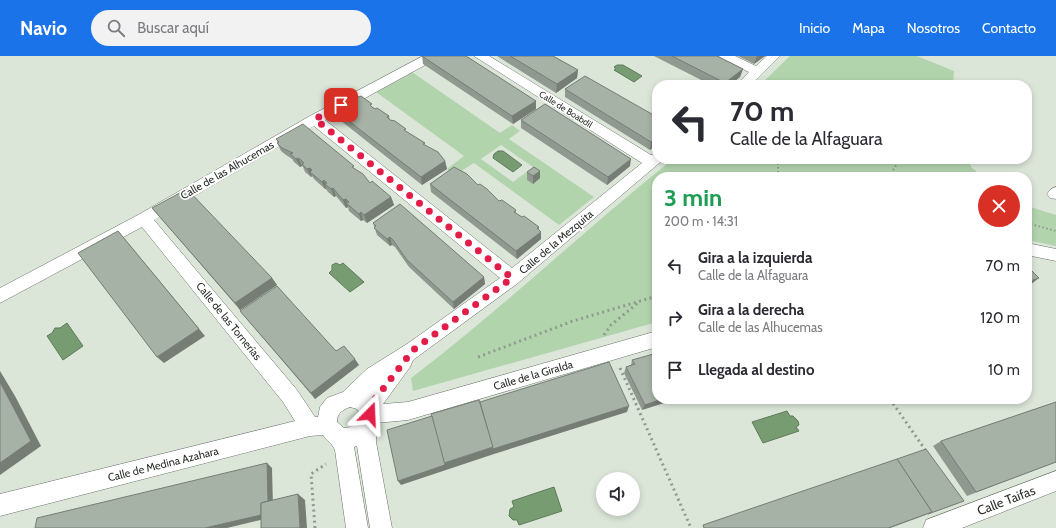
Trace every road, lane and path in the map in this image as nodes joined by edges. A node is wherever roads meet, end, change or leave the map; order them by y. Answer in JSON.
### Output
{"nodes":[{"id":1,"x":432,"y":56,"type":"edge"},
{"id":2,"x":480,"y":56,"type":"edge"},
{"id":3,"x":725,"y":56,"type":"edge"},
{"id":4,"x":774,"y":56,"type":"edge"},
{"id":5,"x":758,"y":72,"type":"junction"},
{"id":6,"x":749,"y":80,"type":"edge"},
{"id":7,"x":315,"y":119,"type":"junction"},
{"id":8,"x":652,"y":158,"type":"edge"},
{"id":9,"x":652,"y":162,"type":"edge"},
{"id":10,"x":144,"y":219,"type":"junction"},
{"id":11,"x":1032,"y":224,"type":"edge"},
{"id":12,"x":1056,"y":231,"type":"edge"},
{"id":13,"x":1032,"y":250,"type":"edge"},
{"id":14,"x":1056,"y":255,"type":"edge"},
{"id":15,"x":512,"y":278,"type":"junction"},
{"id":16,"x":0,"y":296,"type":"edge"},
{"id":17,"x":652,"y":298,"type":"edge"},
{"id":18,"x":639,"y":302,"type":"junction"},
{"id":19,"x":652,"y":340,"type":"edge"},
{"id":20,"x":413,"y":350,"type":"junction"},
{"id":21,"x":613,"y":352,"type":"junction"},
{"id":22,"x":478,"y":357,"type":"dead end"},
{"id":23,"x":386,"y":385,"type":"junction"},
{"id":24,"x":350,"y":398,"type":"junction"},
{"id":25,"x":894,"y":404,"type":"edge"},
{"id":26,"x":408,"y":411,"type":"junction"},
{"id":27,"x":368,"y":416,"type":"junction"},
{"id":28,"x":325,"y":430,"type":"junction"},
{"id":29,"x":930,"y":456,"type":"edge"},
{"id":30,"x":328,"y":463,"type":"dead end"},
{"id":31,"x":1056,"y":481,"type":"edge"},
{"id":32,"x":0,"y":505,"type":"edge"},
{"id":33,"x":315,"y":528,"type":"edge"},
{"id":34,"x":358,"y":528,"type":"edge"},
{"id":35,"x":381,"y":528,"type":"edge"},
{"id":36,"x":691,"y":528,"type":"edge"},
{"id":37,"x":934,"y":528,"type":"edge"}],
"edges":[{"from":1,"to":7,"type":"street","name":"Calle de las Alhucemas"},
{"from":2,"to":8,"type":"street","name":"Calle de Boabdil"},
{"from":3,"to":5,"type":"street"},
{"from":4,"to":5,"type":"street"},
{"from":5,"to":6,"type":"street"},
{"from":7,"to":10,"type":"street","name":"Calle de las Alhucemas"},
{"from":7,"to":15,"type":"street"},
{"from":9,"to":15,"type":"street","name":"Calle de la Mezquita"},
{"from":10,"to":16,"type":"street","name":"Calle de las Alhucemas"},
{"from":10,"to":28,"type":"street","name":"Calle de las Tornerías"},
{"from":11,"to":12,"type":"path"},
{"from":13,"to":14,"type":"street"},
{"from":15,"to":20,"type":"street","name":"Calle de la Mezquita"},
{"from":17,"to":18,"type":"path"},
{"from":18,"to":21,"type":"path"},
{"from":18,"to":22,"type":"path"},
{"from":19,"to":21,"type":"street","name":"Calle de la Giralda"},
{"from":20,"to":23,"type":"street","name":"Calle de la Mezquita"},
{"from":20,"to":24,"type":"street","name":"Calle de la Mezquita"},
{"from":21,"to":26,"type":"street","name":"Calle de la Giralda"},
{"from":21,"to":36,"type":"path"},
{"from":23,"to":26,"type":"street"},
{"from":23,"to":27,"type":"street","name":"Calle de la Mezquita"},
{"from":24,"to":27,"type":"street"},
{"from":24,"to":28,"type":"street"},
{"from":25,"to":29,"type":"path"},
{"from":26,"to":27,"type":"street","name":"Calle de la Giralda"},
{"from":27,"to":28,"type":"street"},
{"from":27,"to":35,"type":"street"},
{"from":28,"to":32,"type":"street","name":"Calle de Medina Azahara"},
{"from":28,"to":34,"type":"street","name":"Calle de las Tornerías"},
{"from":30,"to":33,"type":"path"},
{"from":31,"to":37,"type":"street","name":"Calle Taifas"}]}
